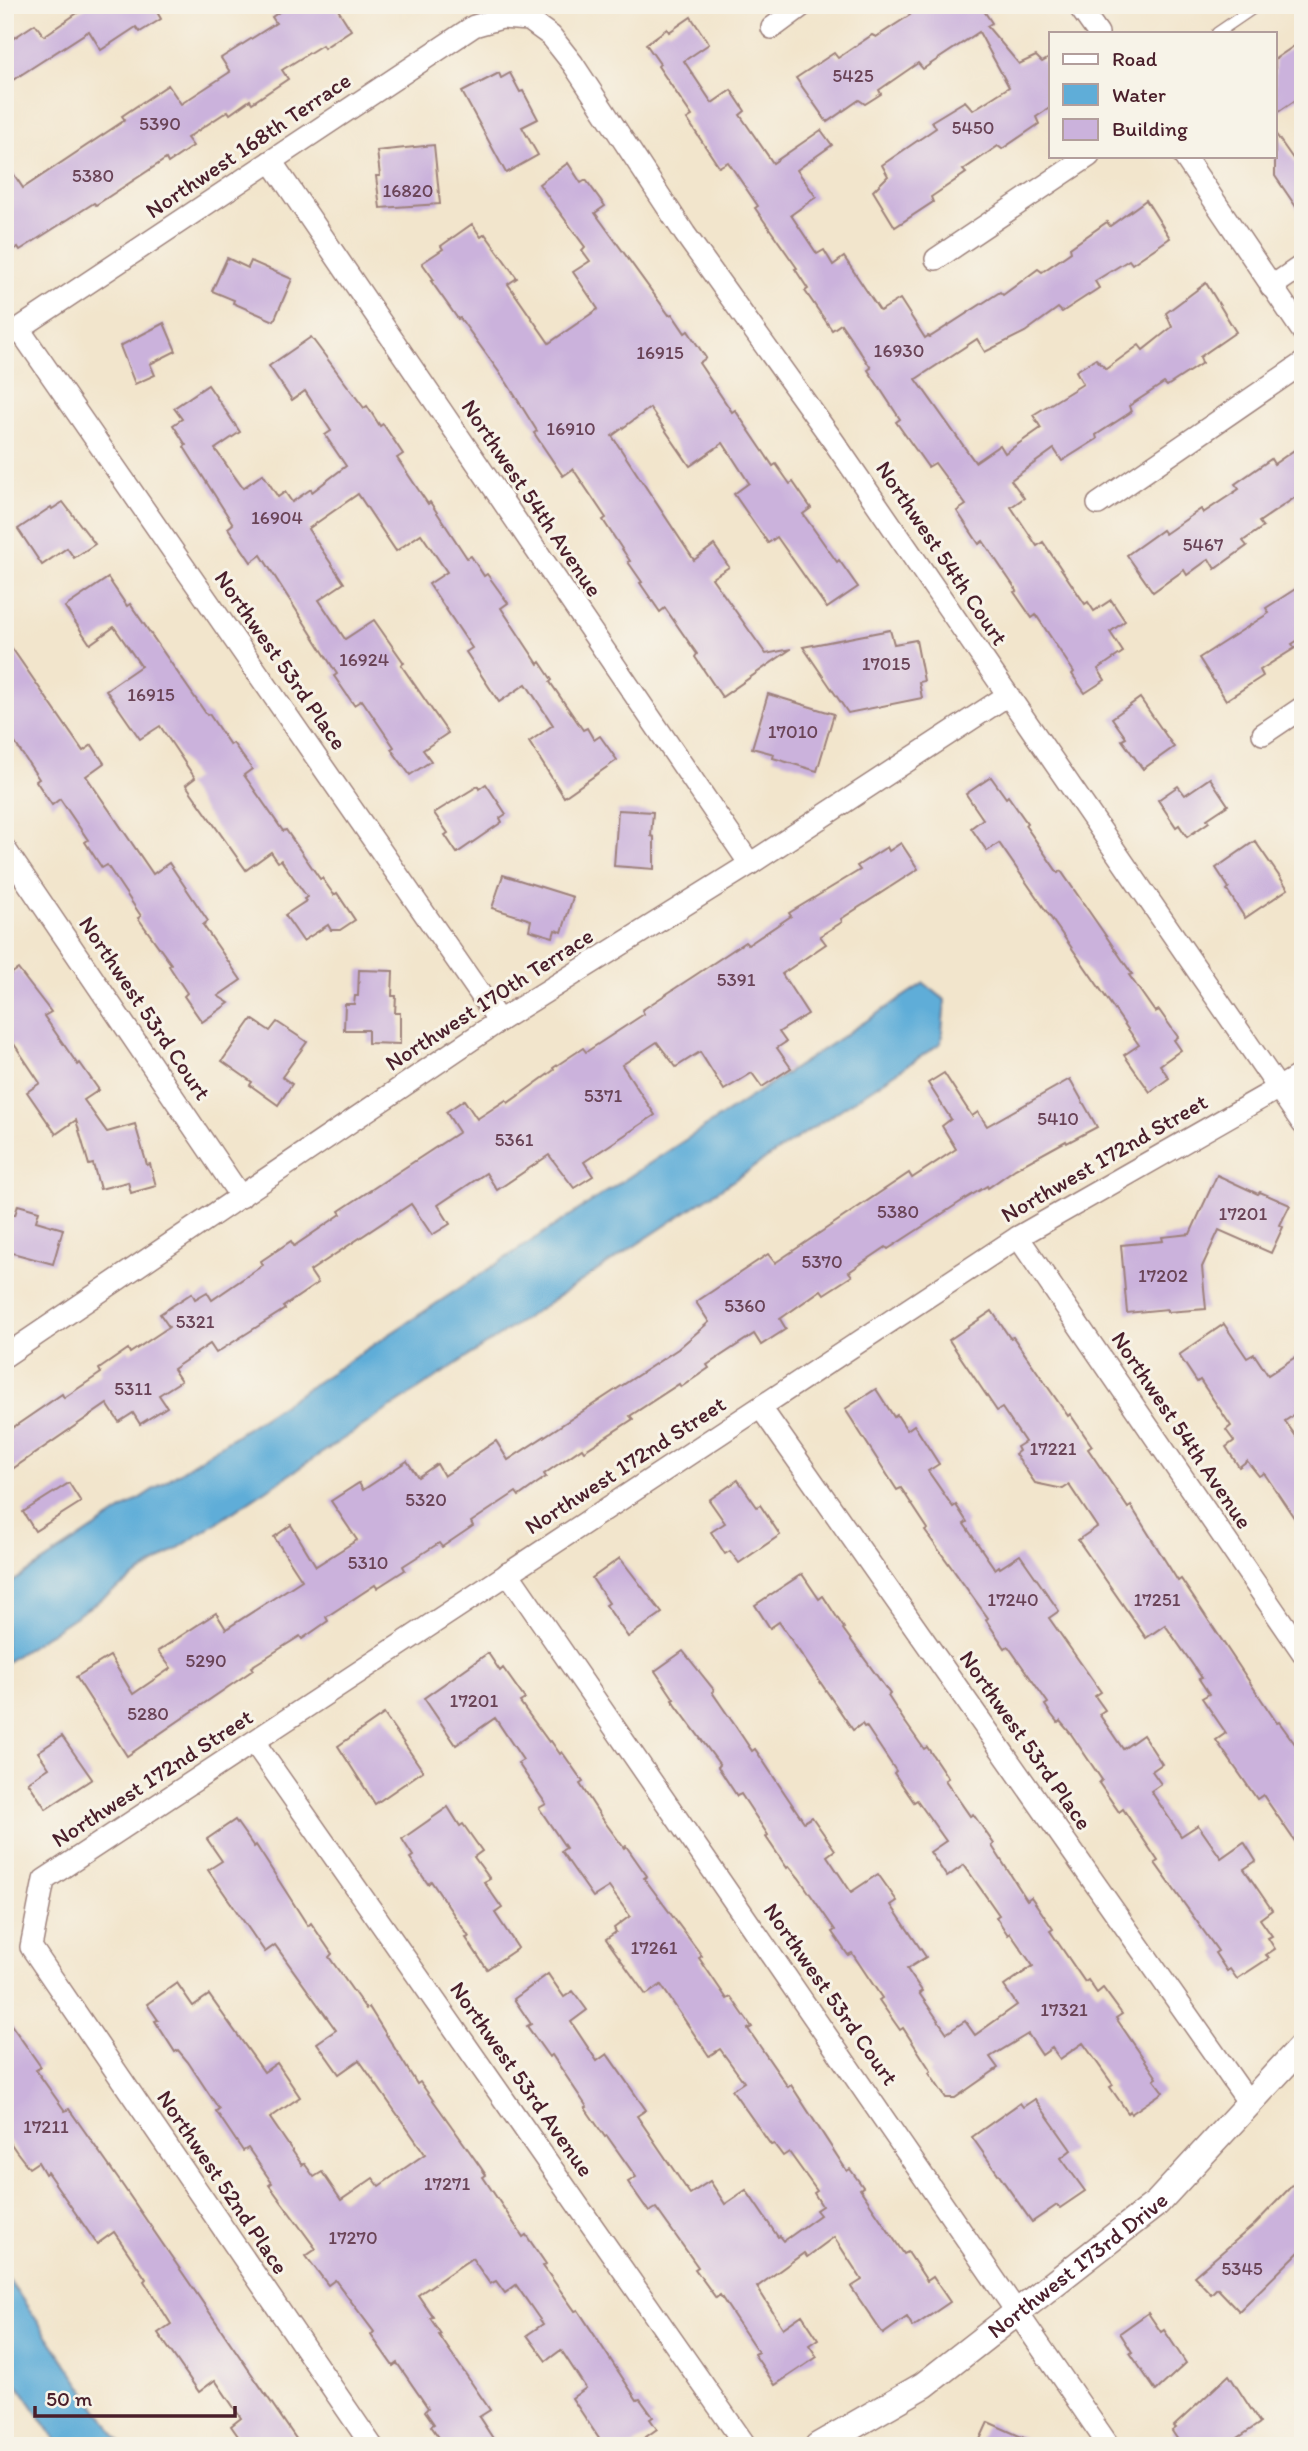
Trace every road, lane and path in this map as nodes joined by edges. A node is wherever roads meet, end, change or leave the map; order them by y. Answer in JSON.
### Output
{"nodes":[{"id":1,"x":803,"y":5,"type":"edge"},
{"id":2,"x":1078,"y":5,"type":"edge"},
{"id":3,"x":1258,"y":5,"type":"edge"},
{"id":4,"x":529,"y":20,"type":"joint"},
{"id":5,"x":772,"y":28,"type":"dead end"},
{"id":6,"x":1097,"y":32,"type":"edge"},
{"id":7,"x":1218,"y":32,"type":"edge"},
{"id":8,"x":1086,"y":158,"type":"edge"},
{"id":9,"x":1185,"y":158,"type":"edge"},
{"id":10,"x":271,"y":162,"type":"junction"},
{"id":11,"x":936,"y":259,"type":"dead end"},
{"id":12,"x":1303,"y":265,"type":"edge"},
{"id":13,"x":1271,"y":287,"type":"junction"},
{"id":14,"x":1303,"y":332,"type":"edge"},
{"id":15,"x":12,"y":334,"type":"edge"},
{"id":16,"x":1303,"y":363,"type":"edge"},
{"id":17,"x":1098,"y":505,"type":"dead end"},
{"id":18,"x":1008,"y":695,"type":"junction"},
{"id":19,"x":1303,"y":707,"type":"edge"},
{"id":20,"x":1263,"y":734,"type":"dead end"},
{"id":21,"x":5,"y":849,"type":"edge"},
{"id":22,"x":750,"y":864,"type":"junction"},
{"id":23,"x":499,"y":1021,"type":"junction"},
{"id":24,"x":1303,"y":1073,"type":"edge"},
{"id":25,"x":1277,"y":1089,"type":"junction"},
{"id":26,"x":1303,"y":1124,"type":"edge"},
{"id":27,"x":242,"y":1197,"type":"junction"},
{"id":28,"x":1018,"y":1237,"type":"junction"},
{"id":29,"x":5,"y":1356,"type":"edge"},
{"id":30,"x":761,"y":1408,"type":"junction"},
{"id":31,"x":508,"y":1573,"type":"junction"},
{"id":32,"x":1303,"y":1653,"type":"edge"},
{"id":33,"x":254,"y":1742,"type":"junction"},
{"id":34,"x":31,"y":1947,"type":"joint"},
{"id":35,"x":1303,"y":2045,"type":"edge"},
{"id":36,"x":1249,"y":2103,"type":"junction"},
{"id":37,"x":1018,"y":2312,"type":"junction"},
{"id":38,"x":372,"y":2446,"type":"edge"},
{"id":39,"x":746,"y":2446,"type":"edge"},
{"id":40,"x":818,"y":2446,"type":"edge"},
{"id":41,"x":1109,"y":2446,"type":"edge"}],
"edges":[{"from":1,"to":5,"type":"street"},
{"from":2,"to":6,"type":"street"},
{"from":3,"to":7,"type":"lane"},
{"from":4,"to":10,"type":"street","name":"Northwest 168th Terrace"},
{"from":4,"to":18,"type":"street","name":"Northwest 54th Court"},
{"from":8,"to":11,"type":"street"},
{"from":9,"to":13,"type":"street"},
{"from":10,"to":15,"type":"street","name":"Northwest 168th Terrace"},
{"from":10,"to":22,"type":"street","name":"Northwest 54th Avenue"},
{"from":12,"to":13,"type":"street"},
{"from":13,"to":14,"type":"street"},
{"from":15,"to":23,"type":"street","name":"Northwest 53rd Place"},
{"from":16,"to":17,"type":"street"},
{"from":18,"to":22,"type":"street","name":"Northwest 170th Terrace"},
{"from":18,"to":25,"type":"street","name":"Northwest 54th Court"},
{"from":19,"to":20,"type":"street"},
{"from":21,"to":27,"type":"street","name":"Northwest 53rd Court"},
{"from":22,"to":23,"type":"street","name":"Northwest 170th Terrace"},
{"from":23,"to":27,"type":"street","name":"Northwest 170th Terrace"},
{"from":24,"to":25,"type":"street","name":"Northwest 172nd Street"},
{"from":25,"to":26,"type":"street","name":"Northwest 54th Court"},
{"from":25,"to":28,"type":"street","name":"Northwest 172nd Street"},
{"from":27,"to":29,"type":"street","name":"Northwest 170th Terrace"},
{"from":28,"to":30,"type":"street","name":"Northwest 172nd Street"},
{"from":28,"to":32,"type":"street","name":"Northwest 54th Avenue"},
{"from":30,"to":31,"type":"street","name":"Northwest 172nd Street"},
{"from":30,"to":36,"type":"street","name":"Northwest 53rd Place"},
{"from":31,"to":33,"type":"street","name":"Northwest 172nd Street"},
{"from":31,"to":37,"type":"street","name":"Northwest 53rd Court"},
{"from":33,"to":34,"type":"street","name":"Northwest 172nd Street"},
{"from":33,"to":39,"type":"street","name":"Northwest 53rd Avenue"},
{"from":34,"to":38,"type":"street","name":"Northwest 52nd Place"},
{"from":35,"to":36,"type":"street","name":"Northwest 173rd Drive"},
{"from":36,"to":37,"type":"street","name":"Northwest 173rd Drive"},
{"from":37,"to":40,"type":"street","name":"Northwest 173rd Drive"},
{"from":37,"to":41,"type":"street","name":"Northwest 53rd Court"}]}
